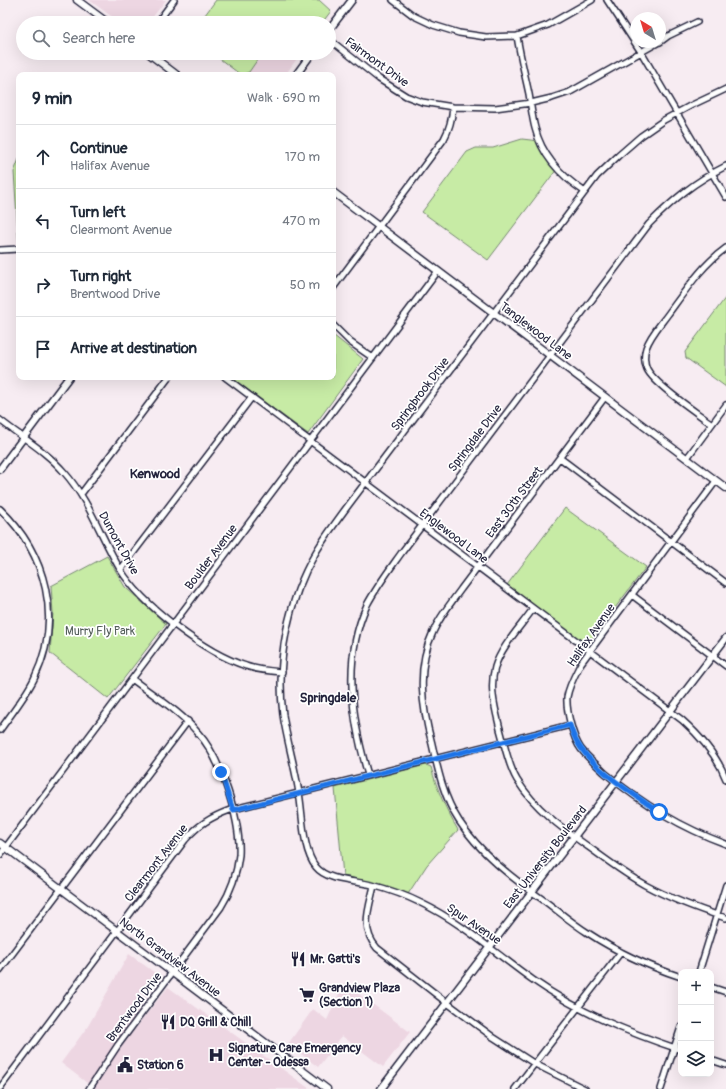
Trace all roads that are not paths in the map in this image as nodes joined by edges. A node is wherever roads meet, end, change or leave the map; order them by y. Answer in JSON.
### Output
{"nodes":[{"id":1,"x":77,"y":0,"type":"edge"},
{"id":2,"x":174,"y":0,"type":"edge"},
{"id":3,"x":352,"y":0,"type":"edge"},
{"id":4,"x":393,"y":0,"type":"edge"},
{"id":5,"x":592,"y":0,"type":"edge"},
{"id":6,"x":608,"y":0,"type":"edge"},
{"id":7,"x":99,"y":16,"type":"edge"},
{"id":8,"x":162,"y":16,"type":"edge"},
{"id":9,"x":336,"y":21,"type":"edge"},
{"id":10,"x":697,"y":22,"type":"dead end"},
{"id":11,"x":517,"y":36,"type":"junction"},
{"id":12,"x":666,"y":39,"type":"edge"},
{"id":13,"x":336,"y":44,"type":"edge"},
{"id":14,"x":649,"y":48,"type":"edge"},
{"id":15,"x":641,"y":52,"type":"junction"},
{"id":16,"x":157,"y":60,"type":"edge"},
{"id":17,"x":307,"y":60,"type":"edge"},
{"id":18,"x":173,"y":72,"type":"edge"},
{"id":19,"x":298,"y":72,"type":"edge"},
{"id":20,"x":726,"y":89,"type":"edge"},
{"id":21,"x":530,"y":103,"type":"junction"},
{"id":22,"x":453,"y":107,"type":"junction"},
{"id":23,"x":677,"y":114,"type":"junction"},
{"id":24,"x":726,"y":166,"type":"edge"},
{"id":25,"x":712,"y":173,"type":"junction"},
{"id":26,"x":585,"y":192,"type":"junction"},
{"id":27,"x":336,"y":194,"type":"edge"},
{"id":28,"x":726,"y":197,"type":"edge"},
{"id":29,"x":379,"y":227,"type":"junction"},
{"id":30,"x":726,"y":248,"type":"edge"},
{"id":31,"x":16,"y":249,"type":"edge"},
{"id":32,"x":0,"y":250,"type":"edge"},
{"id":33,"x":438,"y":271,"type":"junction"},
{"id":34,"x":336,"y":284,"type":"edge"},
{"id":35,"x":494,"y":313,"type":"junction"},
{"id":36,"x":336,"y":328,"type":"edge"},
{"id":37,"x":549,"y":355,"type":"junction"},
{"id":38,"x":372,"y":358,"type":"junction"},
{"id":39,"x":67,"y":380,"type":"edge"},
{"id":40,"x":167,"y":380,"type":"edge"},
{"id":41,"x":229,"y":380,"type":"edge"},
{"id":42,"x":252,"y":397,"type":"junction"},
{"id":43,"x":605,"y":397,"type":"junction"},
{"id":44,"x":726,"y":405,"type":"edge"},
{"id":45,"x":0,"y":420,"type":"edge"},
{"id":46,"x":712,"y":424,"type":"junction"},
{"id":47,"x":23,"y":438,"type":"junction"},
{"id":48,"x":310,"y":441,"type":"junction"},
{"id":49,"x":560,"y":458,"type":"junction"},
{"id":50,"x":687,"y":458,"type":"junction"},
{"id":51,"x":0,"y":469,"type":"edge"},
{"id":52,"x":716,"y":481,"type":"junction"},
{"id":53,"x":366,"y":483,"type":"junction"},
{"id":54,"x":726,"y":488,"type":"edge"},
{"id":55,"x":81,"y":494,"type":"junction"},
{"id":56,"x":0,"y":510,"type":"edge"},
{"id":57,"x":422,"y":525,"type":"junction"},
{"id":58,"x":671,"y":542,"type":"junction"},
{"id":59,"x":478,"y":567,"type":"junction"},
{"id":60,"x":120,"y":569,"type":"junction"},
{"id":61,"x":726,"y":583,"type":"edge"},
{"id":62,"x":632,"y":595,"type":"junction"},
{"id":63,"x":533,"y":609,"type":"junction"},
{"id":64,"x":174,"y":623,"type":"junction"},
{"id":65,"x":726,"y":638,"type":"edge"},
{"id":66,"x":590,"y":651,"type":"junction"},
{"id":67,"x":712,"y":656,"type":"junction"},
{"id":68,"x":726,"y":666,"type":"edge"},
{"id":69,"x":282,"y":672,"type":"junction"},
{"id":70,"x":132,"y":679,"type":"junction"},
{"id":71,"x":670,"y":712,"type":"junction"},
{"id":72,"x":188,"y":721,"type":"junction"},
{"id":73,"x":570,"y":725,"type":"junction"},
{"id":74,"x":0,"y":730,"type":"edge"},
{"id":75,"x":504,"y":741,"type":"junction"},
{"id":76,"x":435,"y":759,"type":"junction"},
{"id":77,"x":368,"y":775,"type":"junction"},
{"id":78,"x":726,"y":779,"type":"edge"},
{"id":79,"x":616,"y":782,"type":"junction"},
{"id":80,"x":299,"y":792,"type":"junction"},
{"id":81,"x":233,"y":810,"type":"junction"},
{"id":82,"x":574,"y":837,"type":"junction"},
{"id":83,"x":0,"y":842,"type":"edge"},
{"id":84,"x":726,"y":844,"type":"edge"},
{"id":85,"x":6,"y":847,"type":"junction"},
{"id":86,"x":0,"y":855,"type":"edge"},
{"id":87,"x":726,"y":885,"type":"edge"},
{"id":88,"x":374,"y":886,"type":"junction"},
{"id":89,"x":61,"y":889,"type":"junction"},
{"id":90,"x":532,"y":892,"type":"junction"},
{"id":91,"x":717,"y":915,"type":"junction"},
{"id":92,"x":726,"y":918,"type":"edge"},
{"id":93,"x":117,"y":930,"type":"junction"},
{"id":94,"x":490,"y":946,"type":"junction"},
{"id":95,"x":621,"y":952,"type":"junction"},
{"id":96,"x":700,"y":969,"type":"edge"},
{"id":97,"x":0,"y":970,"type":"edge"},
{"id":98,"x":173,"y":973,"type":"junction"},
{"id":99,"x":678,"y":976,"type":"edge"},
{"id":100,"x":714,"y":988,"type":"edge"},
{"id":101,"x":726,"y":992,"type":"edge"},
{"id":102,"x":446,"y":1002,"type":"junction"},
{"id":103,"x":578,"y":1008,"type":"junction"},
{"id":104,"x":678,"y":1036,"type":"edge"},
{"id":105,"x":674,"y":1048,"type":"junction"},
{"id":106,"x":678,"y":1049,"type":"edge"},
{"id":107,"x":714,"y":1061,"type":"edge"},
{"id":108,"x":535,"y":1064,"type":"junction"},
{"id":109,"x":726,"y":1065,"type":"edge"},
{"id":110,"x":0,"y":1088,"type":"edge"},
{"id":111,"x":89,"y":1089,"type":"edge"},
{"id":112,"x":327,"y":1089,"type":"edge"},
{"id":113,"x":381,"y":1089,"type":"edge"},
{"id":114,"x":515,"y":1089,"type":"edge"},
{"id":115,"x":585,"y":1089,"type":"edge"},
{"id":116,"x":661,"y":1089,"type":"edge"}],
"edges":[{"from":1,"to":7,"type":"main road"},
{"from":2,"to":8,"type":"street"},
{"from":3,"to":9,"type":"main road"},
{"from":4,"to":11,"type":"street"},
{"from":5,"to":11,"type":"street"},
{"from":6,"to":15,"type":"street"},
{"from":10,"to":12,"type":"street","name":"Fairmont Drive"},
{"from":11,"to":21,"type":"street"},
{"from":13,"to":22,"type":"street","name":"Fairmont Drive"},
{"from":14,"to":15,"type":"street","name":"Fairmont Drive"},
{"from":15,"to":21,"type":"street","name":"Fairmont Drive"},
{"from":15,"to":23,"type":"street"},
{"from":16,"to":18,"type":"main road"},
{"from":17,"to":19,"type":"main road"},
{"from":20,"to":23,"type":"street","name":"Springbrook Drive"},
{"from":21,"to":22,"type":"street","name":"Fairmont Drive"},
{"from":21,"to":26,"type":"street"},
{"from":22,"to":29,"type":"street"},
{"from":23,"to":25,"type":"street"},
{"from":23,"to":26,"type":"street","name":"Springbrook Drive"},
{"from":24,"to":25,"type":"street","name":"Springdale Drive"},
{"from":25,"to":28,"type":"street"},
{"from":25,"to":37,"type":"street","name":"Springdale Drive"},
{"from":26,"to":35,"type":"street","name":"Springbrook Drive"},
{"from":27,"to":29,"type":"main road","name":"Tanglewood Lane"},
{"from":29,"to":33,"type":"main road","name":"Tanglewood Lane"},
{"from":29,"to":34,"type":"street"},
{"from":30,"to":46,"type":"street"},
{"from":31,"to":32,"type":"street"},
{"from":33,"to":35,"type":"main road","name":"Tanglewood Lane"},
{"from":33,"to":38,"type":"street","name":"Boulder Avenue"},
{"from":35,"to":37,"type":"main road","name":"Tanglewood Lane"},
{"from":35,"to":53,"type":"street","name":"Springbrook Drive"},
{"from":36,"to":38,"type":"street"},
{"from":37,"to":43,"type":"main road","name":"Tanglewood Lane"},
{"from":37,"to":57,"type":"street","name":"Springdale Drive"},
{"from":38,"to":48,"type":"street","name":"Boulder Avenue"},
{"from":39,"to":47,"type":"main road"},
{"from":40,"to":55,"type":"street"},
{"from":41,"to":42,"type":"street","name":"Englewood Lane"},
{"from":42,"to":48,"type":"street","name":"Englewood Lane"},
{"from":42,"to":60,"type":"street"},
{"from":43,"to":49,"type":"street","name":"East 30th Street"},
{"from":43,"to":50,"type":"main road","name":"Tanglewood Lane"},
{"from":44,"to":46,"type":"street"},
{"from":45,"to":47,"type":"street","name":"Dumont Drive"},
{"from":46,"to":50,"type":"street"},
{"from":47,"to":51,"type":"main road"},
{"from":47,"to":55,"type":"street","name":"Dumont Drive"},
{"from":48,"to":53,"type":"street","name":"Englewood Lane"},
{"from":48,"to":64,"type":"street","name":"Boulder Avenue"},
{"from":49,"to":58,"type":"street"},
{"from":49,"to":59,"type":"street","name":"East 30th Street"},
{"from":50,"to":52,"type":"main road","name":"Tanglewood Lane"},
{"from":52,"to":54,"type":"main road","name":"Tanglewood Lane"},
{"from":52,"to":58,"type":"street","name":"Halifax Avenue"},
{"from":53,"to":57,"type":"street","name":"Englewood Lane"},
{"from":53,"to":69,"type":"street","name":"Springbrook Drive"},
{"from":55,"to":60,"type":"street","name":"Dumont Drive"},
{"from":56,"to":74,"type":"street"},
{"from":57,"to":59,"type":"street","name":"Englewood Lane"},
{"from":57,"to":77,"type":"street","name":"Springdale Drive"},
{"from":58,"to":61,"type":"street"},
{"from":58,"to":62,"type":"street","name":"Halifax Avenue"},
{"from":59,"to":63,"type":"street","name":"Englewood Lane"},
{"from":59,"to":76,"type":"street","name":"East 30th Street"},
{"from":60,"to":64,"type":"street","name":"Dumont Drive"},
{"from":62,"to":66,"type":"street","name":"Halifax Avenue"},
{"from":62,"to":67,"type":"street"},
{"from":63,"to":66,"type":"street","name":"Englewood Lane"},
{"from":63,"to":75,"type":"street"},
{"from":64,"to":69,"type":"street","name":"Dumont Drive"},
{"from":64,"to":70,"type":"street","name":"Boulder Avenue"},
{"from":65,"to":67,"type":"main road","name":"East University Boulevard"},
{"from":66,"to":71,"type":"street","name":"Englewood Lane"},
{"from":66,"to":73,"type":"street","name":"Halifax Avenue"},
{"from":67,"to":68,"type":"street"},
{"from":67,"to":71,"type":"main road","name":"East University Boulevard"},
{"from":69,"to":80,"type":"street","name":"Springbrook Drive"},
{"from":70,"to":72,"type":"street","name":"Brentwood Drive"},
{"from":70,"to":85,"type":"street","name":"Boulder Avenue"},
{"from":71,"to":78,"type":"street","name":"Englewood Lane"},
{"from":71,"to":79,"type":"main road","name":"East University Boulevard"},
{"from":72,"to":81,"type":"street","name":"Brentwood Drive"},
{"from":72,"to":89,"type":"street"},
{"from":73,"to":75,"type":"street","name":"Clearmont Avenue"},
{"from":73,"to":79,"type":"street","name":"Halifax Avenue"},
{"from":75,"to":76,"type":"street","name":"Clearmont Avenue"},
{"from":75,"to":82,"type":"street"},
{"from":76,"to":77,"type":"street","name":"Clearmont Avenue"},
{"from":76,"to":90,"type":"street","name":"East 30th Street"},
{"from":77,"to":80,"type":"street","name":"Clearmont Avenue"},
{"from":79,"to":82,"type":"main road","name":"East University Boulevard"},
{"from":79,"to":84,"type":"street","name":"Halifax Avenue"},
{"from":80,"to":81,"type":"street","name":"Clearmont Avenue"},
{"from":80,"to":88,"type":"street","name":"Spur Avenue"},
{"from":81,"to":93,"type":"street","name":"Clearmont Avenue"},
{"from":81,"to":98,"type":"street","name":"Brentwood Drive"},
{"from":82,"to":90,"type":"main road","name":"East University Boulevard"},
{"from":82,"to":91,"type":"street"},
{"from":83,"to":85,"type":"main road","name":"North Grandview Avenue"},
{"from":85,"to":86,"type":"street","name":"Boulder Avenue"},
{"from":85,"to":89,"type":"main road","name":"North Grandview Avenue"},
{"from":87,"to":91,"type":"street"},
{"from":88,"to":94,"type":"street","name":"Spur Avenue"},
{"from":88,"to":102,"type":"street"},
{"from":89,"to":93,"type":"main road","name":"North Grandview Avenue"},
{"from":89,"to":97,"type":"street"},
{"from":90,"to":94,"type":"main road","name":"East University Boulevard"},
{"from":90,"to":95,"type":"street","name":"East 30th Street"},
{"from":91,"to":92,"type":"street"},
{"from":91,"to":96,"type":"street"},
{"from":93,"to":98,"type":"main road","name":"North Grandview Avenue"},
{"from":93,"to":110,"type":"street","name":"Clearmont Avenue"},
{"from":94,"to":102,"type":"main road","name":"East University Boulevard"},
{"from":94,"to":103,"type":"street","name":"Spur Avenue"},
{"from":95,"to":99,"type":"street","name":"East 30th Street"},
{"from":95,"to":103,"type":"street"},
{"from":98,"to":111,"type":"street","name":"Brentwood Drive"},
{"from":98,"to":112,"type":"main road","name":"North Grandview Avenue"},
{"from":100,"to":101,"type":"street"},
{"from":102,"to":108,"type":"street"},
{"from":102,"to":113,"type":"main road","name":"East University Boulevard"},
{"from":103,"to":105,"type":"street","name":"Spur Avenue"},
{"from":103,"to":108,"type":"street"},
{"from":104,"to":105,"type":"street"},
{"from":105,"to":106,"type":"street","name":"Spur Avenue"},
{"from":105,"to":116,"type":"street"},
{"from":107,"to":109,"type":"street"},
{"from":108,"to":114,"type":"street"},
{"from":108,"to":115,"type":"street"}]}
